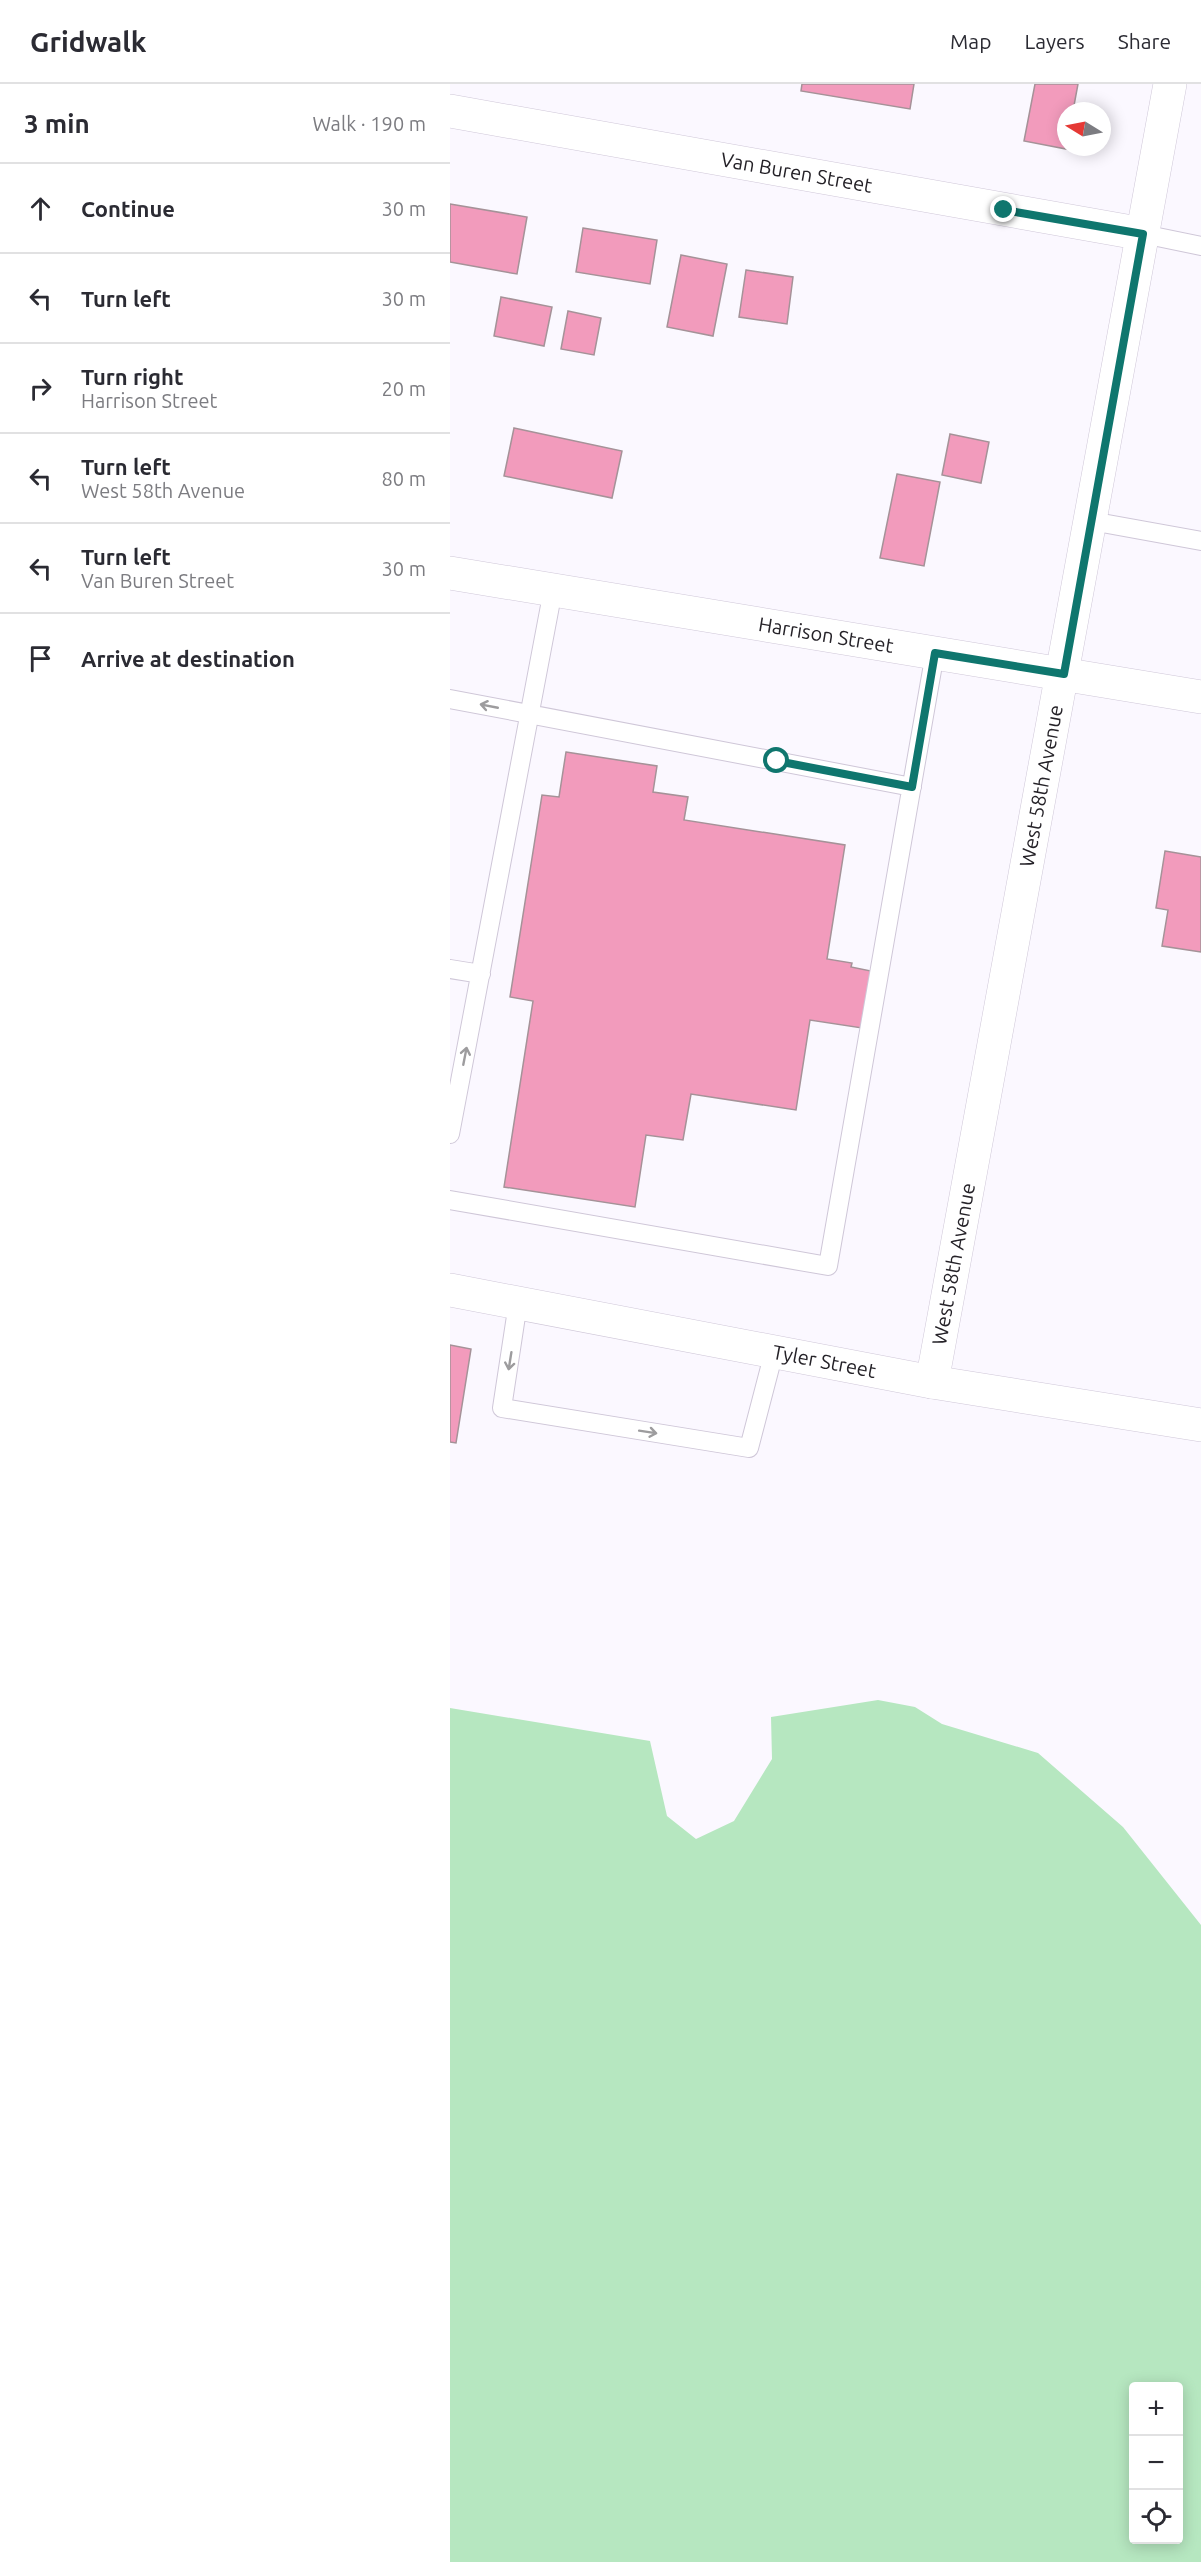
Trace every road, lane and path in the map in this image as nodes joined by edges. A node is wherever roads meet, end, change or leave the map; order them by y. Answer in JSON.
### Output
{"nodes":[{"id":1,"x":1170,"y":84,"type":"edge"},
{"id":2,"x":450,"y":111,"type":"edge"},
{"id":3,"x":1143,"y":234,"type":"junction"},
{"id":4,"x":1201,"y":246,"type":"edge"},
{"id":5,"x":1091,"y":521,"type":"junction"},
{"id":6,"x":1201,"y":541,"type":"edge"},
{"id":7,"x":450,"y":573,"type":"edge"},
{"id":8,"x":553,"y":590,"type":"junction"},
{"id":9,"x":935,"y":653,"type":"junction"},
{"id":10,"x":1064,"y":674,"type":"junction"},
{"id":11,"x":1201,"y":697,"type":"edge"},
{"id":12,"x":450,"y":699,"type":"edge"},
{"id":13,"x":529,"y":714,"type":"junction"},
{"id":14,"x":912,"y":787,"type":"junction"},
{"id":15,"x":450,"y":969,"type":"edge"},
{"id":16,"x":481,"y":974,"type":"junction"},
{"id":17,"x":450,"y":1134,"type":"edge"},
{"id":18,"x":450,"y":1200,"type":"edge"},
{"id":19,"x":450,"y":1290,"type":"edge"},
{"id":20,"x":518,"y":1303,"type":"junction"},
{"id":21,"x":774,"y":1352,"type":"junction"},
{"id":22,"x":932,"y":1382,"type":"junction"},
{"id":23,"x":1201,"y":1425,"type":"edge"}],
"edges":[{"from":1,"to":3,"type":"street","name":"West 58th Avenue"},
{"from":2,"to":3,"type":"street","name":"Van Buren Street"},
{"from":3,"to":4,"type":"lane"},
{"from":3,"to":5,"type":"street","name":"West 58th Avenue"},
{"from":5,"to":6,"type":"lane"},
{"from":5,"to":10,"type":"street","name":"West 58th Avenue"},
{"from":7,"to":8,"type":"street","name":"Harrison Street"},
{"from":8,"to":9,"type":"street","name":"Harrison Street"},
{"from":8,"to":13,"type":"lane"},
{"from":9,"to":10,"type":"street","name":"Harrison Street"},
{"from":9,"to":14,"type":"lane"},
{"from":10,"to":11,"type":"street","name":"Harrison Street"},
{"from":10,"to":22,"type":"street","name":"West 58th Avenue"},
{"from":13,"to":12,"type":"lane","one_way":true},
{"from":13,"to":14,"type":"lane"},
{"from":13,"to":16,"type":"lane"},
{"from":14,"to":18,"type":"lane"},
{"from":15,"to":16,"type":"lane"},
{"from":17,"to":16,"type":"lane","one_way":true},
{"from":19,"to":20,"type":"street","name":"Tyler Street"},
{"from":20,"to":21,"type":"street","name":"Tyler Street"},
{"from":20,"to":21,"type":"lane","one_way":true},
{"from":21,"to":22,"type":"street","name":"Tyler Street"},
{"from":22,"to":23,"type":"street","name":"Tyler Street"}]}
